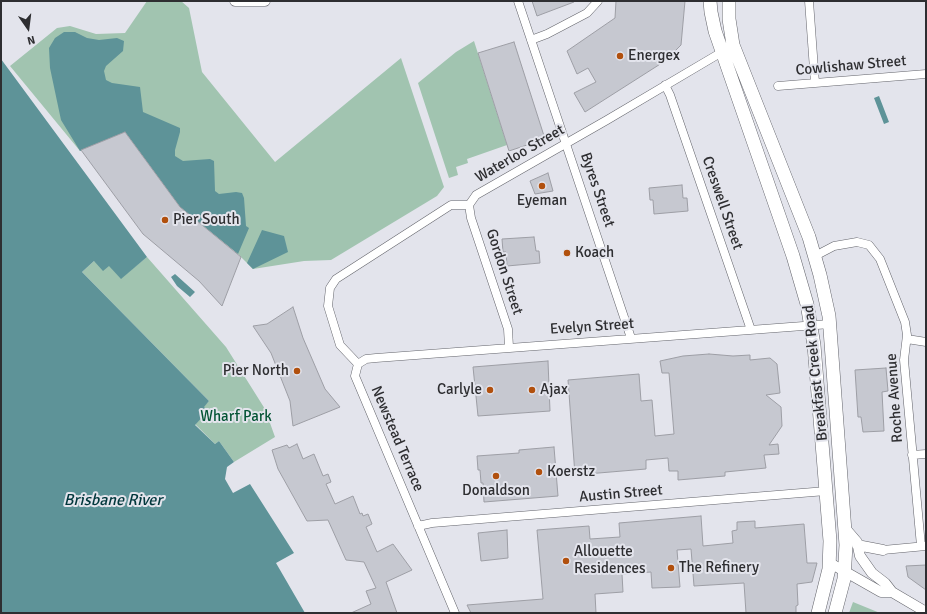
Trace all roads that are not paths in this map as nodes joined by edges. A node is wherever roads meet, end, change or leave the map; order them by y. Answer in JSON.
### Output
{"nodes":[{"id":1,"x":235,"y":1,"type":"edge"},
{"id":2,"x":266,"y":1,"type":"edge"},
{"id":3,"x":518,"y":1,"type":"edge"},
{"id":4,"x":598,"y":1,"type":"edge"},
{"id":5,"x":710,"y":1,"type":"edge"},
{"id":6,"x":730,"y":1,"type":"edge"},
{"id":7,"x":809,"y":1,"type":"edge"},
{"id":8,"x":531,"y":40,"type":"junction"},
{"id":9,"x":722,"y":52,"type":"junction"},
{"id":10,"x":926,"y":74,"type":"edge"},
{"id":11,"x":815,"y":83,"type":"junction"},
{"id":12,"x":665,"y":85,"type":"junction"},
{"id":13,"x":778,"y":86,"type":"dead end"},
{"id":14,"x":566,"y":143,"type":"junction"},
{"id":15,"x":469,"y":205,"type":"junction"},
{"id":16,"x":814,"y":256,"type":"junction"},
{"id":17,"x":830,"y":324,"type":"junction"},
{"id":18,"x":810,"y":326,"type":"junction"},
{"id":19,"x":751,"y":330,"type":"junction"},
{"id":20,"x":631,"y":338,"type":"junction"},
{"id":21,"x":907,"y":339,"type":"junction"},
{"id":22,"x":926,"y":342,"type":"edge"},
{"id":23,"x":509,"y":348,"type":"junction"},
{"id":24,"x":358,"y":364,"type":"junction"},
{"id":25,"x":926,"y":454,"type":"edge"},
{"id":26,"x":912,"y":455,"type":"junction"},
{"id":27,"x":826,"y":491,"type":"junction"},
{"id":28,"x":418,"y":526,"type":"junction"},
{"id":29,"x":845,"y":528,"type":"junction"},
{"id":30,"x":857,"y":545,"type":"junction"},
{"id":31,"x":924,"y":546,"type":"edge"},
{"id":32,"x":883,"y":550,"type":"joint"},
{"id":33,"x":830,"y":563,"type":"junction"},
{"id":34,"x":845,"y":572,"type":"junction"},
{"id":35,"x":892,"y":592,"type":"junction"},
{"id":36,"x":926,"y":612,"type":"edge"},
{"id":37,"x":455,"y":613,"type":"edge"},
{"id":38,"x":818,"y":613,"type":"edge"},
{"id":39,"x":836,"y":613,"type":"edge"}],
"edges":[{"from":1,"to":2,"type":"street"},
{"from":3,"to":8,"type":"street","name":"Byres Street"},
{"from":4,"to":8,"type":"street"},
{"from":5,"to":9,"type":"main road","name":"Breakfast Creek Road"},
{"from":6,"to":16,"type":"main road","name":"Breakfast Creek Road"},
{"from":7,"to":11,"type":"street"},
{"from":8,"to":14,"type":"street","name":"Byres Street"},
{"from":9,"to":12,"type":"street","name":"Waterloo Street"},
{"from":9,"to":18,"type":"main road","name":"Breakfast Creek Road"},
{"from":10,"to":11,"type":"street","name":"Cowlishaw Street"},
{"from":11,"to":13,"type":"street","name":"Cowlishaw Street"},
{"from":12,"to":14,"type":"street","name":"Waterloo Street"},
{"from":12,"to":19,"type":"street","name":"Creswell Street"},
{"from":14,"to":15,"type":"street","name":"Waterloo Street"},
{"from":14,"to":20,"type":"street","name":"Byres Street"},
{"from":15,"to":23,"type":"street","name":"Gordon Street"},
{"from":15,"to":24,"type":"street","name":"Waterloo Street"},
{"from":16,"to":17,"type":"main road","name":"Breakfast Creek Road"},
{"from":16,"to":21,"type":"street","name":"Roche Avenue"},
{"from":17,"to":18,"type":"street","name":"Evelyn Street"},
{"from":17,"to":29,"type":"main road","name":"Breakfast Creek Road"},
{"from":18,"to":19,"type":"street","name":"Evelyn Street"},
{"from":18,"to":27,"type":"main road","name":"Breakfast Creek Road"},
{"from":19,"to":20,"type":"street","name":"Evelyn Street"},
{"from":20,"to":23,"type":"street","name":"Evelyn Street"},
{"from":21,"to":22,"type":"street"},
{"from":21,"to":26,"type":"street","name":"Roche Avenue"},
{"from":23,"to":24,"type":"street","name":"Evelyn Street"},
{"from":24,"to":28,"type":"street","name":"Newstead Terrace"},
{"from":25,"to":26,"type":"street","name":"Roche Avenue"},
{"from":26,"to":31,"type":"street","name":"Roche Avenue"},
{"from":27,"to":28,"type":"street","name":"Austin Street"},
{"from":27,"to":33,"type":"main road","name":"Breakfast Creek Road"},
{"from":28,"to":37,"type":"street","name":"Newstead Terrace"},
{"from":29,"to":30,"type":"street"},
{"from":29,"to":34,"type":"main road","name":"Breakfast Creek Road"},
{"from":30,"to":32,"type":"street"},
{"from":30,"to":35,"type":"street"},
{"from":31,"to":32,"type":"street"},
{"from":33,"to":34,"type":"street"},
{"from":33,"to":38,"type":"main road","name":"Breakfast Creek Road"},
{"from":34,"to":35,"type":"street"},
{"from":34,"to":39,"type":"main road","name":"Breakfast Creek Road"},
{"from":35,"to":36,"type":"street"}]}
